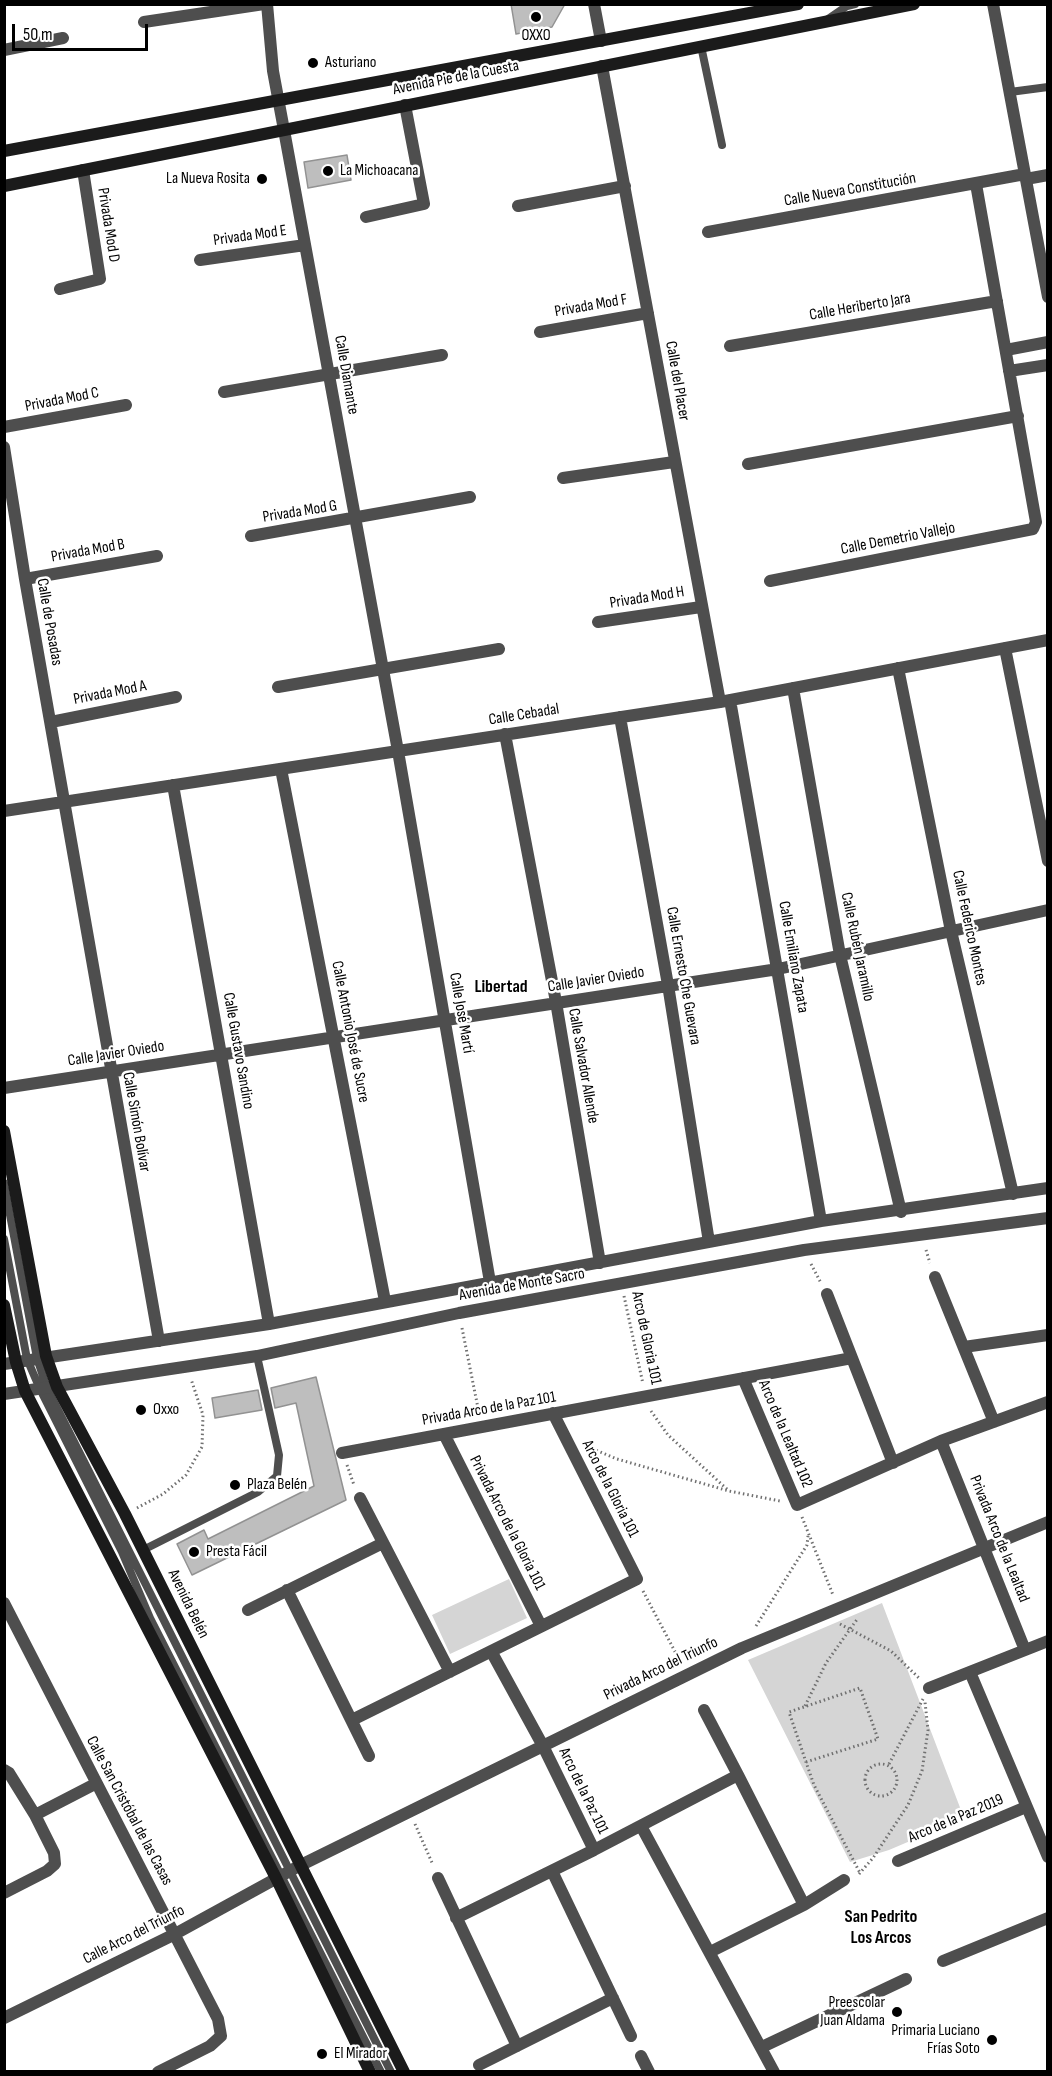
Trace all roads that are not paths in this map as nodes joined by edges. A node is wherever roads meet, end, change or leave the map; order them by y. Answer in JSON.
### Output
{"nodes":[{"id":1,"x":266,"y":4,"type":"edge"},
{"id":2,"x":594,"y":4,"type":"edge"},
{"id":3,"x":798,"y":4,"type":"edge"},
{"id":4,"x":855,"y":4,"type":"edge"},
{"id":5,"x":914,"y":4,"type":"edge"},
{"id":6,"x":993,"y":4,"type":"edge"},
{"id":7,"x":784,"y":6,"type":"edge"},
{"id":8,"x":826,"y":21,"type":"junction"},
{"id":9,"x":144,"y":22,"type":"dead end"},
{"id":10,"x":63,"y":38,"type":"dead end"},
{"id":11,"x":601,"y":41,"type":"junction"},
{"id":12,"x":701,"y":46,"type":"junction"},
{"id":13,"x":4,"y":50,"type":"edge"},
{"id":14,"x":602,"y":66,"type":"junction"},
{"id":15,"x":1047,"y":87,"type":"edge"},
{"id":16,"x":1010,"y":92,"type":"junction"},
{"id":17,"x":278,"y":100,"type":"junction"},
{"id":18,"x":405,"y":105,"type":"junction"},
{"id":19,"x":284,"y":130,"type":"junction"},
{"id":20,"x":722,"y":145,"type":"dead end"},
{"id":21,"x":4,"y":151,"type":"edge"},
{"id":22,"x":83,"y":170,"type":"junction"},
{"id":23,"x":1047,"y":175,"type":"edge"},
{"id":24,"x":1025,"y":177,"type":"junction"},
{"id":25,"x":976,"y":184,"type":"junction"},
{"id":26,"x":4,"y":186,"type":"edge"},
{"id":27,"x":625,"y":186,"type":"junction"},
{"id":28,"x":518,"y":206,"type":"dead end"},
{"id":29,"x":366,"y":217,"type":"dead end"},
{"id":30,"x":708,"y":232,"type":"dead end"},
{"id":31,"x":304,"y":244,"type":"junction"},
{"id":32,"x":200,"y":260,"type":"dead end"},
{"id":33,"x":60,"y":289,"type":"dead end"},
{"id":34,"x":1047,"y":296,"type":"edge"},
{"id":35,"x":997,"y":301,"type":"junction"},
{"id":36,"x":648,"y":313,"type":"junction"},
{"id":37,"x":540,"y":332,"type":"dead end"},
{"id":38,"x":1047,"y":342,"type":"edge"},
{"id":39,"x":730,"y":346,"type":"dead end"},
{"id":40,"x":1006,"y":350,"type":"junction"},
{"id":41,"x":442,"y":355,"type":"dead end"},
{"id":42,"x":1047,"y":365,"type":"edge"},
{"id":43,"x":1009,"y":371,"type":"junction"},
{"id":44,"x":328,"y":374,"type":"junction"},
{"id":45,"x":224,"y":392,"type":"dead end"},
{"id":46,"x":126,"y":405,"type":"dead end"},
{"id":47,"x":1017,"y":416,"type":"junction"},
{"id":48,"x":4,"y":427,"type":"edge"},
{"id":49,"x":4,"y":447,"type":"edge"},
{"id":50,"x":674,"y":462,"type":"junction"},
{"id":51,"x":748,"y":464,"type":"dead end"},
{"id":52,"x":563,"y":478,"type":"dead end"},
{"id":53,"x":470,"y":497,"type":"dead end"},
{"id":54,"x":9,"y":502,"type":"edge"},
{"id":55,"x":356,"y":519,"type":"junction"},
{"id":56,"x":251,"y":536,"type":"dead end"},
{"id":57,"x":157,"y":556,"type":"dead end"},
{"id":58,"x":25,"y":579,"type":"junction"},
{"id":59,"x":770,"y":580,"type":"dead end"},
{"id":60,"x":701,"y":606,"type":"junction"},
{"id":61,"x":598,"y":622,"type":"dead end"},
{"id":62,"x":1047,"y":640,"type":"edge"},
{"id":63,"x":1005,"y":648,"type":"junction"},
{"id":64,"x":499,"y":649,"type":"dead end"},
{"id":65,"x":898,"y":668,"type":"junction"},
{"id":66,"x":383,"y":669,"type":"junction"},
{"id":67,"x":278,"y":687,"type":"dead end"},
{"id":68,"x":793,"y":688,"type":"junction"},
{"id":69,"x":176,"y":697,"type":"dead end"},
{"id":70,"x":725,"y":701,"type":"junction"},
{"id":71,"x":620,"y":717,"type":"junction"},
{"id":72,"x":51,"y":722,"type":"junction"},
{"id":73,"x":505,"y":734,"type":"junction"},
{"id":74,"x":398,"y":751,"type":"junction"},
{"id":75,"x":281,"y":769,"type":"junction"},
{"id":76,"x":173,"y":785,"type":"junction"},
{"id":77,"x":65,"y":802,"type":"junction"},
{"id":78,"x":4,"y":811,"type":"edge"},
{"id":79,"x":1047,"y":861,"type":"edge"},
{"id":80,"x":1047,"y":910,"type":"edge"},
{"id":81,"x":951,"y":931,"type":"junction"},
{"id":82,"x":840,"y":955,"type":"junction"},
{"id":83,"x":778,"y":969,"type":"junction"},
{"id":84,"x":668,"y":985,"type":"junction"},
{"id":85,"x":556,"y":1002,"type":"junction"},
{"id":86,"x":445,"y":1020,"type":"junction"},
{"id":87,"x":334,"y":1037,"type":"junction"},
{"id":88,"x":223,"y":1054,"type":"junction"},
{"id":89,"x":110,"y":1072,"type":"junction"},
{"id":90,"x":4,"y":1088,"type":"edge"},
{"id":91,"x":4,"y":1131,"type":"edge"},
{"id":92,"x":4,"y":1183,"type":"edge"},
{"id":93,"x":1047,"y":1188,"type":"edge"},
{"id":94,"x":1013,"y":1194,"type":"junction"},
{"id":95,"x":902,"y":1212,"type":"junction"},
{"id":96,"x":1047,"y":1218,"type":"edge"},
{"id":97,"x":821,"y":1221,"type":"junction"},
{"id":98,"x":4,"y":1239,"type":"edge"},
{"id":99,"x":709,"y":1242,"type":"junction"},
{"id":100,"x":600,"y":1263,"type":"junction"},
{"id":101,"x":935,"y":1277,"type":"road end"},
{"id":102,"x":490,"y":1282,"type":"junction"},
{"id":103,"x":827,"y":1294,"type":"road end"},
{"id":104,"x":385,"y":1301,"type":"junction"},
{"id":105,"x":4,"y":1305,"type":"edge"},
{"id":106,"x":268,"y":1324,"type":"junction"},
{"id":107,"x":1047,"y":1335,"type":"edge"},
{"id":108,"x":159,"y":1341,"type":"junction"},
{"id":109,"x":964,"y":1347,"type":"junction"},
{"id":110,"x":256,"y":1356,"type":"junction"},
{"id":111,"x":852,"y":1358,"type":"junction"},
{"id":112,"x":26,"y":1360,"type":"edge"},
{"id":113,"x":743,"y":1378,"type":"junction"},
{"id":114,"x":48,"y":1388,"type":"junction"},
{"id":115,"x":26,"y":1391,"type":"junction"},
{"id":116,"x":4,"y":1394,"type":"edge"},
{"id":117,"x":644,"y":1398,"type":"joint"},
{"id":118,"x":1047,"y":1402,"type":"edge"},
{"id":119,"x":554,"y":1413,"type":"junction"},
{"id":120,"x":994,"y":1422,"type":"junction"},
{"id":121,"x":444,"y":1434,"type":"junction"},
{"id":122,"x":941,"y":1442,"type":"junction"},
{"id":123,"x":342,"y":1453,"type":"road end"},
{"id":124,"x":894,"y":1462,"type":"junction"},
{"id":125,"x":360,"y":1498,"type":"road end"},
{"id":126,"x":1047,"y":1522,"type":"edge"},
{"id":127,"x":383,"y":1543,"type":"junction"},
{"id":128,"x":986,"y":1547,"type":"junction"},
{"id":129,"x":143,"y":1550,"type":"junction"},
{"id":130,"x":287,"y":1590,"type":"junction"},
{"id":131,"x":4,"y":1604,"type":"edge"},
{"id":132,"x":248,"y":1610,"type":"dead end"},
{"id":133,"x":541,"y":1626,"type":"junction"},
{"id":134,"x":1047,"y":1641,"type":"edge"},
{"id":135,"x":1025,"y":1650,"type":"junction"},
{"id":136,"x":491,"y":1651,"type":"junction"},
{"id":137,"x":450,"y":1672,"type":"junction"},
{"id":138,"x":970,"y":1672,"type":"junction"},
{"id":139,"x":929,"y":1688,"type":"road end"},
{"id":140,"x":704,"y":1710,"type":"dead end"},
{"id":141,"x":352,"y":1720,"type":"junction"},
{"id":142,"x":543,"y":1746,"type":"junction"},
{"id":143,"x":369,"y":1756,"type":"dead end"},
{"id":144,"x":4,"y":1770,"type":"edge"},
{"id":145,"x":738,"y":1775,"type":"junction"},
{"id":146,"x":95,"y":1784,"type":"junction"},
{"id":147,"x":1026,"y":1807,"type":"junction"},
{"id":148,"x":35,"y":1815,"type":"junction"},
{"id":149,"x":641,"y":1826,"type":"junction"},
{"id":150,"x":594,"y":1851,"type":"junction"},
{"id":151,"x":1047,"y":1857,"type":"edge"},
{"id":152,"x":898,"y":1861,"type":"dead end"},
{"id":153,"x":552,"y":1871,"type":"junction"},
{"id":154,"x":287,"y":1873,"type":"junction"},
{"id":155,"x":438,"y":1878,"type":"road end"},
{"id":156,"x":844,"y":1880,"type":"road end"},
{"id":157,"x":4,"y":1893,"type":"edge"},
{"id":158,"x":804,"y":1905,"type":"junction"},
{"id":159,"x":456,"y":1918,"type":"junction"},
{"id":160,"x":1047,"y":1918,"type":"edge"},
{"id":161,"x":175,"y":1934,"type":"junction"},
{"id":162,"x":710,"y":1952,"type":"junction"},
{"id":163,"x":944,"y":1961,"type":"dead end"},
{"id":164,"x":906,"y":1979,"type":"dead end"},
{"id":165,"x":613,"y":1998,"type":"junction"},
{"id":166,"x":4,"y":2018,"type":"edge"},
{"id":167,"x":632,"y":2036,"type":"dead end"},
{"id":168,"x":517,"y":2046,"type":"junction"},
{"id":169,"x":762,"y":2047,"type":"junction"},
{"id":170,"x":641,"y":2056,"type":"dead end"},
{"id":171,"x":479,"y":2065,"type":"dead end"},
{"id":172,"x":158,"y":2072,"type":"edge"},
{"id":173,"x":370,"y":2072,"type":"edge"},
{"id":174,"x":381,"y":2072,"type":"edge"},
{"id":175,"x":391,"y":2072,"type":"edge"},
{"id":176,"x":404,"y":2072,"type":"edge"},
{"id":177,"x":649,"y":2072,"type":"edge"},
{"id":178,"x":774,"y":2072,"type":"edge"}],
"edges":[{"from":1,"to":9,"type":"street"},
{"from":1,"to":17,"type":"street","name":"Calle Diamante"},
{"from":2,"to":11,"type":"street"},
{"from":3,"to":7,"type":"main road","name":"Avenida Pie de la Cuesta"},
{"from":4,"to":8,"type":"lane"},
{"from":5,"to":8,"type":"main road","name":"Avenida Pie de la Cuesta"},
{"from":6,"to":16,"type":"street"},
{"from":7,"to":11,"type":"main road","name":"Avenida Pie de la Cuesta"},
{"from":8,"to":12,"type":"main road","name":"Avenida Pie de la Cuesta"},
{"from":10,"to":13,"type":"street"},
{"from":11,"to":17,"type":"main road","name":"Avenida Pie de la Cuesta"},
{"from":12,"to":14,"type":"main road","name":"Avenida Pie de la Cuesta"},
{"from":12,"to":20,"type":"lane"},
{"from":14,"to":18,"type":"main road","name":"Avenida Pie de la Cuesta"},
{"from":14,"to":27,"type":"street","name":"Calle del Placer"},
{"from":15,"to":16,"type":"lane"},
{"from":16,"to":24,"type":"street"},
{"from":17,"to":19,"type":"street","name":"Calle Diamante"},
{"from":17,"to":21,"type":"main road","name":"Avenida Pie de la Cuesta"},
{"from":18,"to":19,"type":"main road","name":"Avenida Pie de la Cuesta"},
{"from":18,"to":29,"type":"street"},
{"from":19,"to":22,"type":"main road","name":"Avenida Pie de la Cuesta"},
{"from":19,"to":31,"type":"street","name":"Calle Diamante"},
{"from":22,"to":26,"type":"main road","name":"Avenida Pie de la Cuesta"},
{"from":22,"to":33,"type":"street","name":"Privada Mod D"},
{"from":23,"to":24,"type":"street"},
{"from":24,"to":25,"type":"street","name":"Calle Nueva Constitución"},
{"from":24,"to":34,"type":"street"},
{"from":25,"to":30,"type":"street","name":"Calle Nueva Constitución"},
{"from":25,"to":35,"type":"street"},
{"from":27,"to":28,"type":"street"},
{"from":27,"to":36,"type":"street","name":"Calle del Placer"},
{"from":31,"to":32,"type":"street","name":"Privada Mod E"},
{"from":31,"to":44,"type":"street","name":"Calle Diamante"},
{"from":35,"to":39,"type":"street","name":"Calle Heriberto Jara"},
{"from":35,"to":40,"type":"street"},
{"from":36,"to":37,"type":"street","name":"Privada Mod F"},
{"from":36,"to":50,"type":"street","name":"Calle del Placer"},
{"from":38,"to":40,"type":"street"},
{"from":40,"to":43,"type":"street"},
{"from":41,"to":44,"type":"street"},
{"from":42,"to":43,"type":"street"},
{"from":43,"to":47,"type":"street"},
{"from":44,"to":45,"type":"street"},
{"from":44,"to":55,"type":"street","name":"Calle Diamante"},
{"from":46,"to":48,"type":"street","name":"Privada Mod C"},
{"from":47,"to":51,"type":"street"},
{"from":47,"to":59,"type":"street","name":"Calle Demetrio Vallejo"},
{"from":49,"to":54,"type":"street","name":"Calle de Posadas"},
{"from":50,"to":52,"type":"street"},
{"from":50,"to":60,"type":"street","name":"Calle del Placer"},
{"from":53,"to":55,"type":"street"},
{"from":54,"to":58,"type":"street","name":"Calle de Posadas"},
{"from":55,"to":56,"type":"street","name":"Privada Mod G"},
{"from":55,"to":66,"type":"street","name":"Calle Diamante"},
{"from":57,"to":58,"type":"street","name":"Privada Mod B"},
{"from":58,"to":72,"type":"street","name":"Calle de Posadas"},
{"from":60,"to":61,"type":"street","name":"Privada Mod H"},
{"from":60,"to":70,"type":"street","name":"Calle del Placer"},
{"from":62,"to":63,"type":"street","name":"Calle Cebadal"},
{"from":63,"to":65,"type":"street","name":"Calle Cebadal"},
{"from":63,"to":79,"type":"street"},
{"from":64,"to":66,"type":"street"},
{"from":65,"to":68,"type":"street","name":"Calle Cebadal"},
{"from":65,"to":81,"type":"street","name":"Calle Federico Montes"},
{"from":66,"to":67,"type":"street"},
{"from":66,"to":74,"type":"street","name":"Calle Diamante"},
{"from":68,"to":70,"type":"street","name":"Calle Cebadal"},
{"from":68,"to":82,"type":"street","name":"Calle Rubén Jaramillo"},
{"from":69,"to":72,"type":"street","name":"Privada Mod A"},
{"from":70,"to":71,"type":"street","name":"Calle Cebadal"},
{"from":70,"to":83,"type":"street","name":"Calle Emiliano Zapata"},
{"from":71,"to":73,"type":"street","name":"Calle Cebadal"},
{"from":71,"to":84,"type":"street","name":"Calle Ernesto Che Guevara"},
{"from":72,"to":77,"type":"street","name":"Calle de Posadas"},
{"from":73,"to":74,"type":"street","name":"Calle Cebadal"},
{"from":73,"to":85,"type":"street","name":"Calle Salvador Allende"},
{"from":74,"to":75,"type":"street","name":"Calle Cebadal"},
{"from":74,"to":86,"type":"street","name":"Calle José Martí"},
{"from":75,"to":76,"type":"street","name":"Calle Cebadal"},
{"from":75,"to":87,"type":"street","name":"Calle Antonio José de Sucre"},
{"from":76,"to":77,"type":"street","name":"Calle Cebadal"},
{"from":76,"to":88,"type":"street","name":"Calle Gustavo Sandino"},
{"from":77,"to":78,"type":"street","name":"Calle Cebadal"},
{"from":77,"to":89,"type":"street","name":"Calle Simón Bolívar"},
{"from":80,"to":81,"type":"street","name":"Calle Javier Oviedo"},
{"from":81,"to":82,"type":"street","name":"Calle Javier Oviedo"},
{"from":81,"to":94,"type":"street","name":"Calle Federico Montes"},
{"from":82,"to":83,"type":"street","name":"Calle Javier Oviedo"},
{"from":82,"to":95,"type":"street","name":"Calle Rubén Jaramillo"},
{"from":83,"to":84,"type":"street","name":"Calle Javier Oviedo"},
{"from":83,"to":97,"type":"street","name":"Calle Emiliano Zapata"},
{"from":84,"to":85,"type":"street","name":"Calle Javier Oviedo"},
{"from":84,"to":99,"type":"street","name":"Calle Ernesto Che Guevara"},
{"from":85,"to":86,"type":"street","name":"Calle Javier Oviedo"},
{"from":85,"to":100,"type":"street","name":"Calle Salvador Allende"},
{"from":86,"to":87,"type":"street","name":"Calle Javier Oviedo"},
{"from":86,"to":102,"type":"street","name":"Calle José Martí"},
{"from":87,"to":88,"type":"street","name":"Calle Javier Oviedo"},
{"from":87,"to":104,"type":"street","name":"Calle Antonio José de Sucre"},
{"from":88,"to":89,"type":"street","name":"Calle Javier Oviedo"},
{"from":88,"to":106,"type":"street","name":"Calle Gustavo Sandino"},
{"from":89,"to":90,"type":"street","name":"Calle Javier Oviedo"},
{"from":89,"to":108,"type":"street","name":"Calle Simón Bolívar"},
{"from":91,"to":112,"type":"main road","name":"Avenida Belén"},
{"from":92,"to":112,"type":"lane"},
{"from":93,"to":94,"type":"street","name":"Avenida de Monte Sacro"},
{"from":94,"to":95,"type":"street","name":"Avenida de Monte Sacro"},
{"from":95,"to":97,"type":"street","name":"Avenida de Monte Sacro"},
{"from":96,"to":110,"type":"street","name":"Avenida de Monte Sacro"},
{"from":97,"to":99,"type":"street","name":"Avenida de Monte Sacro"},
{"from":98,"to":112,"type":"lane"},
{"from":99,"to":100,"type":"street","name":"Avenida de Monte Sacro"},
{"from":100,"to":102,"type":"street","name":"Avenida de Monte Sacro"},
{"from":101,"to":109,"type":"street"},
{"from":102,"to":104,"type":"street","name":"Avenida de Monte Sacro"},
{"from":103,"to":111,"type":"street"},
{"from":104,"to":106,"type":"street","name":"Avenida de Monte Sacro"},
{"from":105,"to":112,"type":"main road","name":"Avenida Belén"},
{"from":106,"to":108,"type":"street","name":"Avenida de Monte Sacro"},
{"from":107,"to":109,"type":"street"},
{"from":108,"to":112,"type":"street","name":"Avenida de Monte Sacro"},
{"from":109,"to":120,"type":"street"},
{"from":110,"to":114,"type":"street","name":"Avenida de Monte Sacro"},
{"from":110,"to":129,"type":"lane"},
{"from":111,"to":113,"type":"street","name":"Arco de la Lealtad 102"},
{"from":111,"to":124,"type":"street"},
{"from":112,"to":114,"type":"main road","name":"Avenida Belén"},
{"from":112,"to":114,"type":"lane"},
{"from":112,"to":115,"type":"main road","name":"Avenida Belén"},
{"from":113,"to":117,"type":"street","name":"Arco de la Lealtad 102"},
{"from":113,"to":124,"type":"street","name":"Arco de la Lealtad 102"},
{"from":114,"to":115,"type":"street","name":"Avenida de Monte Sacro"},
{"from":114,"to":129,"type":"main road","name":"Avenida Belén"},
{"from":114,"to":154,"type":"lane"},
{"from":115,"to":116,"type":"street","name":"Avenida de Monte Sacro"},
{"from":115,"to":154,"type":"main road","name":"Avenida Belén"},
{"from":117,"to":119,"type":"street","name":"Privada Arco de la Paz 101"},
{"from":118,"to":120,"type":"street","name":"Arco de la Lealtad 102"},
{"from":119,"to":121,"type":"street","name":"Privada Arco de la Paz 101"},
{"from":119,"to":133,"type":"street","name":"Arco de la Gloria 101"},
{"from":120,"to":122,"type":"street","name":"Arco de la Lealtad 102"},
{"from":121,"to":123,"type":"street","name":"Privada Arco de la Paz 101"},
{"from":121,"to":133,"type":"street","name":"Privada Arco de la Gloria 101"},
{"from":122,"to":124,"type":"street","name":"Arco de la Lealtad 102"},
{"from":122,"to":128,"type":"street","name":"Privada Arco de la Lealtad"},
{"from":125,"to":127,"type":"street"},
{"from":126,"to":128,"type":"street","name":"Privada Arco del Triunfo"},
{"from":127,"to":130,"type":"street"},
{"from":127,"to":137,"type":"street"},
{"from":128,"to":135,"type":"street","name":"Privada Arco de la Lealtad"},
{"from":128,"to":142,"type":"street","name":"Privada Arco del Triunfo"},
{"from":129,"to":154,"type":"main road","name":"Avenida Belén"},
{"from":130,"to":132,"type":"street"},
{"from":130,"to":141,"type":"street"},
{"from":131,"to":146,"type":"street","name":"Calle San Cristóbal de las Casas"},
{"from":133,"to":136,"type":"street"},
{"from":134,"to":135,"type":"street"},
{"from":135,"to":138,"type":"street"},
{"from":136,"to":137,"type":"street"},
{"from":136,"to":142,"type":"street"},
{"from":137,"to":141,"type":"street"},
{"from":138,"to":139,"type":"street"},
{"from":138,"to":147,"type":"street"},
{"from":140,"to":145,"type":"street"},
{"from":141,"to":143,"type":"street"},
{"from":142,"to":150,"type":"street","name":"Arco de la Paz 101"},
{"from":142,"to":154,"type":"street","name":"Privada Arco del Triunfo"},
{"from":144,"to":148,"type":"street"},
{"from":145,"to":149,"type":"street"},
{"from":145,"to":158,"type":"street"},
{"from":146,"to":148,"type":"street"},
{"from":146,"to":161,"type":"street","name":"Calle San Cristóbal de las Casas"},
{"from":147,"to":151,"type":"street"},
{"from":147,"to":152,"type":"street","name":"Arco de la Paz 2019"},
{"from":148,"to":157,"type":"street"},
{"from":149,"to":150,"type":"street"},
{"from":149,"to":162,"type":"street"},
{"from":150,"to":153,"type":"street"},
{"from":153,"to":159,"type":"street"},
{"from":153,"to":165,"type":"street"},
{"from":154,"to":161,"type":"street","name":"Calle Arco del Triunfo"},
{"from":154,"to":173,"type":"main road","name":"Avenida Belén"},
{"from":154,"to":174,"type":"lane"},
{"from":154,"to":175,"type":"lane"},
{"from":154,"to":176,"type":"main road","name":"Avenida Belén"},
{"from":155,"to":159,"type":"street"},
{"from":156,"to":158,"type":"street"},
{"from":158,"to":162,"type":"street"},
{"from":159,"to":168,"type":"street"},
{"from":160,"to":163,"type":"street"},
{"from":161,"to":166,"type":"street","name":"Calle Arco del Triunfo"},
{"from":161,"to":172,"type":"street","name":"Calle San Cristóbal de las Casas"},
{"from":162,"to":169,"type":"street"},
{"from":164,"to":169,"type":"street"},
{"from":165,"to":167,"type":"street"},
{"from":165,"to":168,"type":"street"},
{"from":168,"to":171,"type":"street"},
{"from":169,"to":178,"type":"street"},
{"from":170,"to":177,"type":"street"}]}
